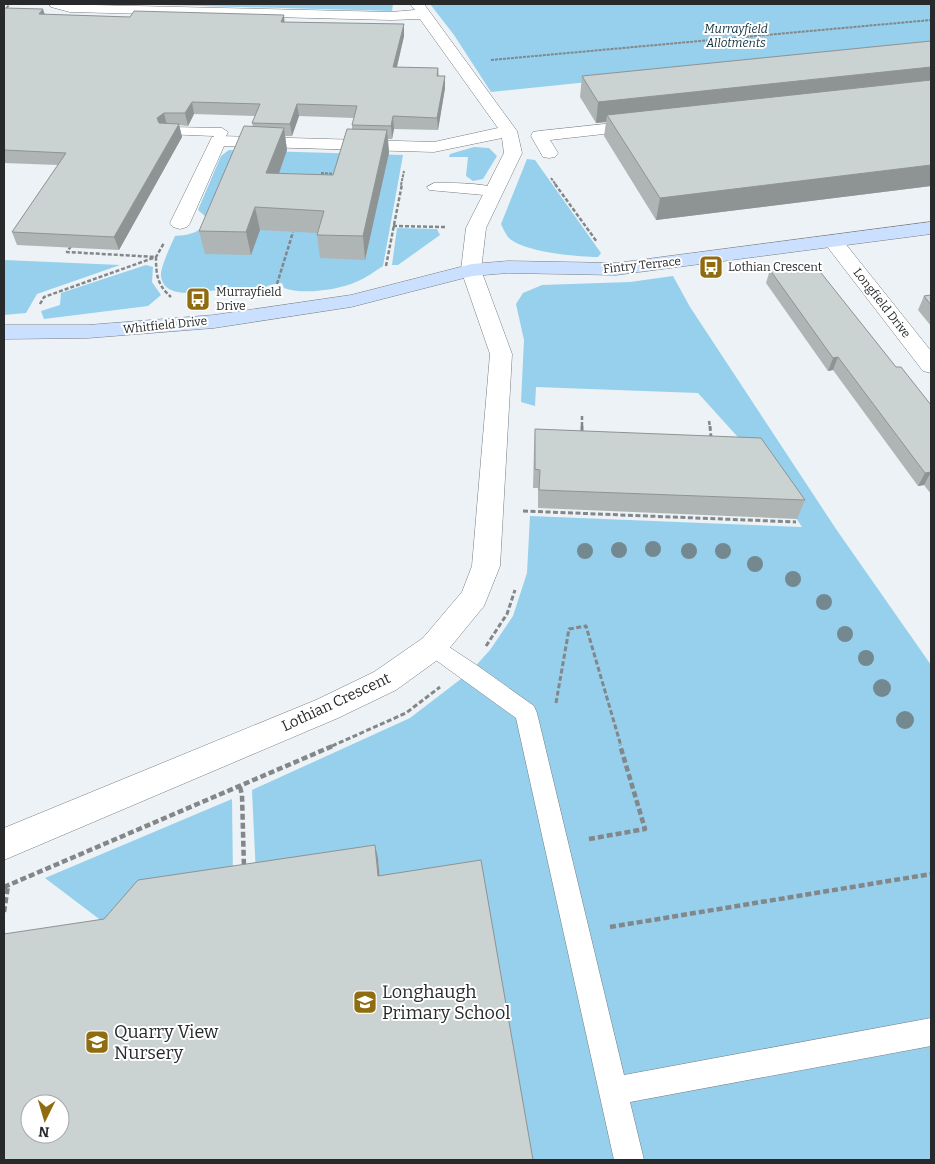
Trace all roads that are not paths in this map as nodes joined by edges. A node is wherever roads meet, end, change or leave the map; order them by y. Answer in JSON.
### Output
{"nodes":[{"id":1,"x":56,"y":4,"type":"edge"},
{"id":2,"x":421,"y":9,"type":"edge"},
{"id":3,"x":657,"y":123,"type":"edge"},
{"id":4,"x":168,"y":131,"type":"edge"},
{"id":5,"x":509,"y":131,"type":"junction"},
{"id":6,"x":218,"y":141,"type":"junction"},
{"id":7,"x":549,"y":153,"type":"dead end"},
{"id":8,"x":434,"y":187,"type":"dead end"},
{"id":9,"x":495,"y":192,"type":"junction"},
{"id":10,"x":180,"y":223,"type":"road end"},
{"id":11,"x":931,"y":228,"type":"edge"},
{"id":12,"x":833,"y":241,"type":"junction"},
{"id":13,"x":471,"y":270,"type":"junction"},
{"id":14,"x":13,"y":332,"type":"edge"},
{"id":15,"x":931,"y":366,"type":"edge"},
{"id":16,"x":433,"y":647,"type":"junction"},
{"id":17,"x":4,"y":844,"type":"edge"},
{"id":18,"x":931,"y":1032,"type":"edge"},
{"id":19,"x":613,"y":1091,"type":"junction"},
{"id":20,"x":629,"y":1160,"type":"edge"}],
"edges":[{"from":1,"to":2,"type":"street"},
{"from":2,"to":5,"type":"street"},
{"from":3,"to":7,"type":"street"},
{"from":4,"to":6,"type":"lane"},
{"from":5,"to":6,"type":"street"},
{"from":5,"to":9,"type":"street"},
{"from":6,"to":10,"type":"street"},
{"from":8,"to":9,"type":"lane"},
{"from":9,"to":13,"type":"street"},
{"from":11,"to":12,"type":"street","name":"Fintry Terrace"},
{"from":12,"to":13,"type":"street","name":"Fintry Terrace"},
{"from":12,"to":15,"type":"street","name":"Longfield Drive"},
{"from":13,"to":14,"type":"street","name":"Whitfield Drive"},
{"from":13,"to":16,"type":"street","name":"Lothian Crescent"},
{"from":16,"to":17,"type":"street","name":"Lothian Crescent"},
{"from":16,"to":19,"type":"lane"},
{"from":18,"to":19,"type":"lane"},
{"from":19,"to":20,"type":"lane"}]}
